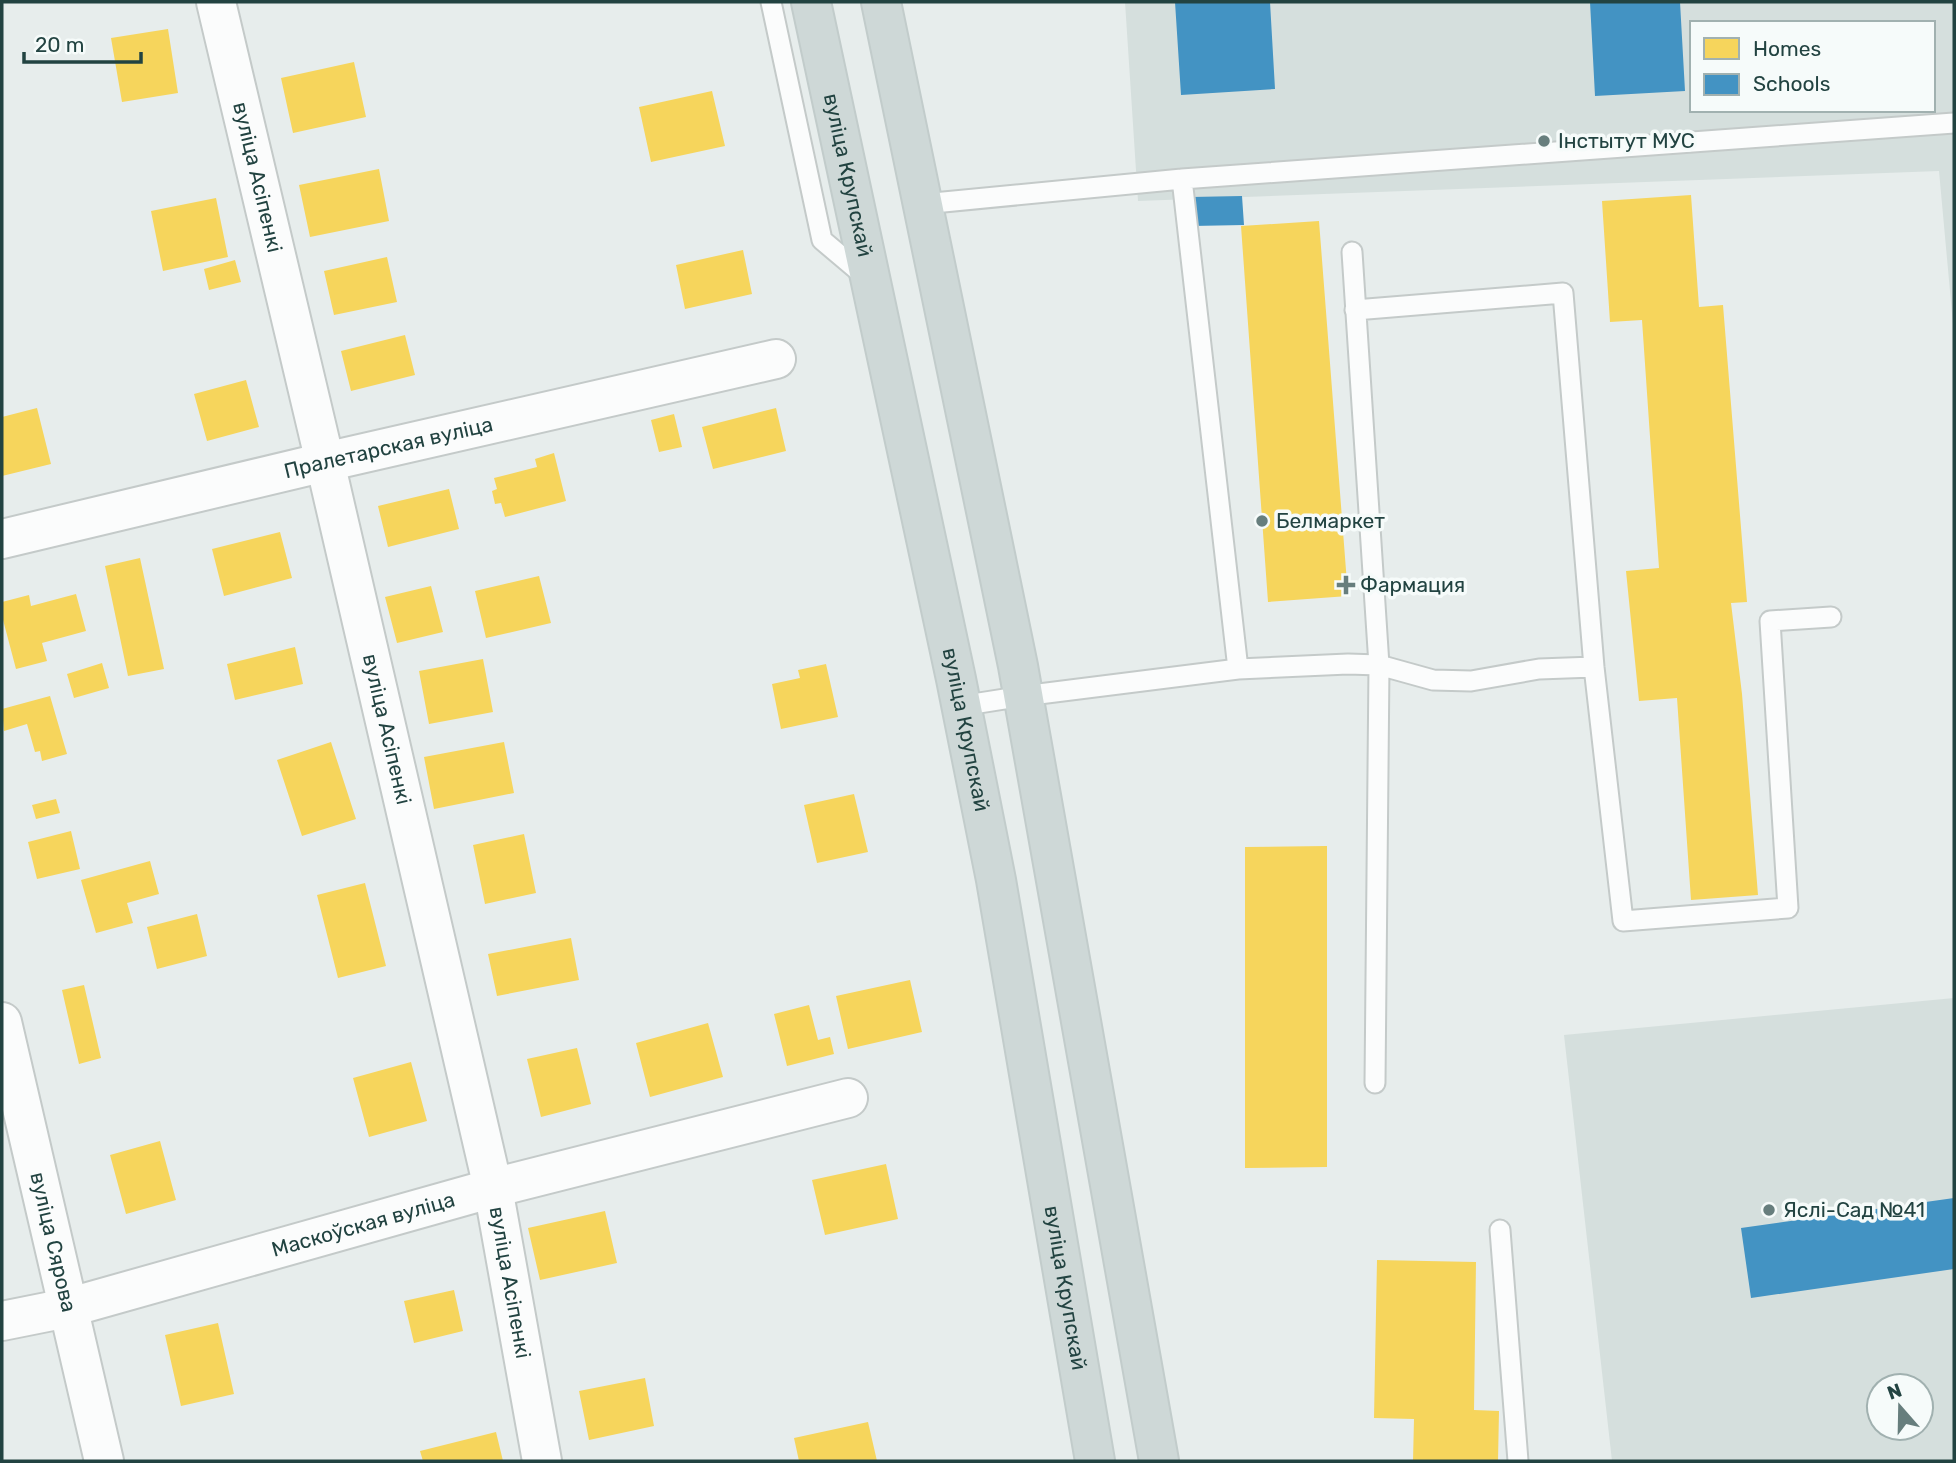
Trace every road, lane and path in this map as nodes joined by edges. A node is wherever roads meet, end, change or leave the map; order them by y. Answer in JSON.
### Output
{"nodes":[{"id":1,"x":216,"y":2,"type":"edge"},
{"id":2,"x":771,"y":2,"type":"edge"},
{"id":3,"x":811,"y":2,"type":"edge"},
{"id":4,"x":881,"y":2,"type":"edge"},
{"id":5,"x":1954,"y":123,"type":"edge"},
{"id":6,"x":1182,"y":179,"type":"junction"},
{"id":7,"x":923,"y":204,"type":"junction"},
{"id":8,"x":1352,"y":252,"type":"dead end"},
{"id":9,"x":872,"y":282,"type":"junction"},
{"id":10,"x":1355,"y":310,"type":"junction"},
{"id":11,"x":776,"y":359,"type":"dead end"},
{"id":12,"x":326,"y":462,"type":"junction"},
{"id":13,"x":2,"y":539,"type":"edge"},
{"id":14,"x":1831,"y":617,"type":"dead end"},
{"id":15,"x":1379,"y":665,"type":"junction"},
{"id":16,"x":1594,"y":667,"type":"junction"},
{"id":17,"x":1238,"y":669,"type":"junction"},
{"id":18,"x":1023,"y":696,"type":"junction"},
{"id":19,"x":960,"y":706,"type":"junction"},
{"id":20,"x":2,"y":1022,"type":"edge"},
{"id":21,"x":1375,"y":1083,"type":"dead end"},
{"id":22,"x":848,"y":1098,"type":"dead end"},
{"id":23,"x":493,"y":1188,"type":"junction"},
{"id":24,"x":1500,"y":1230,"type":"dead end"},
{"id":25,"x":67,"y":1308,"type":"junction"},
{"id":26,"x":2,"y":1321,"type":"edge"},
{"id":27,"x":104,"y":1461,"type":"edge"},
{"id":28,"x":542,"y":1461,"type":"edge"},
{"id":29,"x":1095,"y":1461,"type":"edge"},
{"id":30,"x":1159,"y":1461,"type":"edge"},
{"id":31,"x":1518,"y":1461,"type":"edge"}],
"edges":[{"from":1,"to":12,"type":"street","name":"вуліца Асіпенкі"},
{"from":2,"to":9,"type":"lane"},
{"from":3,"to":9,"type":"main road","name":"вуліца Крупскай"},
{"from":4,"to":7,"type":"main road"},
{"from":5,"to":6,"type":"lane"},
{"from":6,"to":7,"type":"lane"},
{"from":6,"to":17,"type":"lane"},
{"from":7,"to":18,"type":"main road"},
{"from":8,"to":10,"type":"lane"},
{"from":9,"to":19,"type":"main road","name":"вуліца Крупскай"},
{"from":10,"to":15,"type":"lane"},
{"from":10,"to":16,"type":"lane"},
{"from":11,"to":12,"type":"street","name":"Пралетарская вуліца"},
{"from":12,"to":13,"type":"street","name":"Пралетарская вуліца"},
{"from":12,"to":23,"type":"street","name":"вуліца Асіпенкі"},
{"from":14,"to":16,"type":"lane"},
{"from":15,"to":16,"type":"lane"},
{"from":15,"to":17,"type":"lane"},
{"from":15,"to":21,"type":"lane"},
{"from":17,"to":18,"type":"lane"},
{"from":18,"to":19,"type":"lane"},
{"from":18,"to":30,"type":"main road"},
{"from":19,"to":29,"type":"main road","name":"вуліца Крупскай"},
{"from":20,"to":25,"type":"street","name":"вуліца Сярова"},
{"from":22,"to":23,"type":"street","name":"Маскоўская вуліца"},
{"from":23,"to":25,"type":"street","name":"Маскоўская вуліца"},
{"from":23,"to":28,"type":"street","name":"вуліца Асіпенкі"},
{"from":24,"to":31,"type":"lane"},
{"from":25,"to":26,"type":"street","name":"Маскоўская вуліца"},
{"from":25,"to":27,"type":"street","name":"вуліца Сярова"}]}
